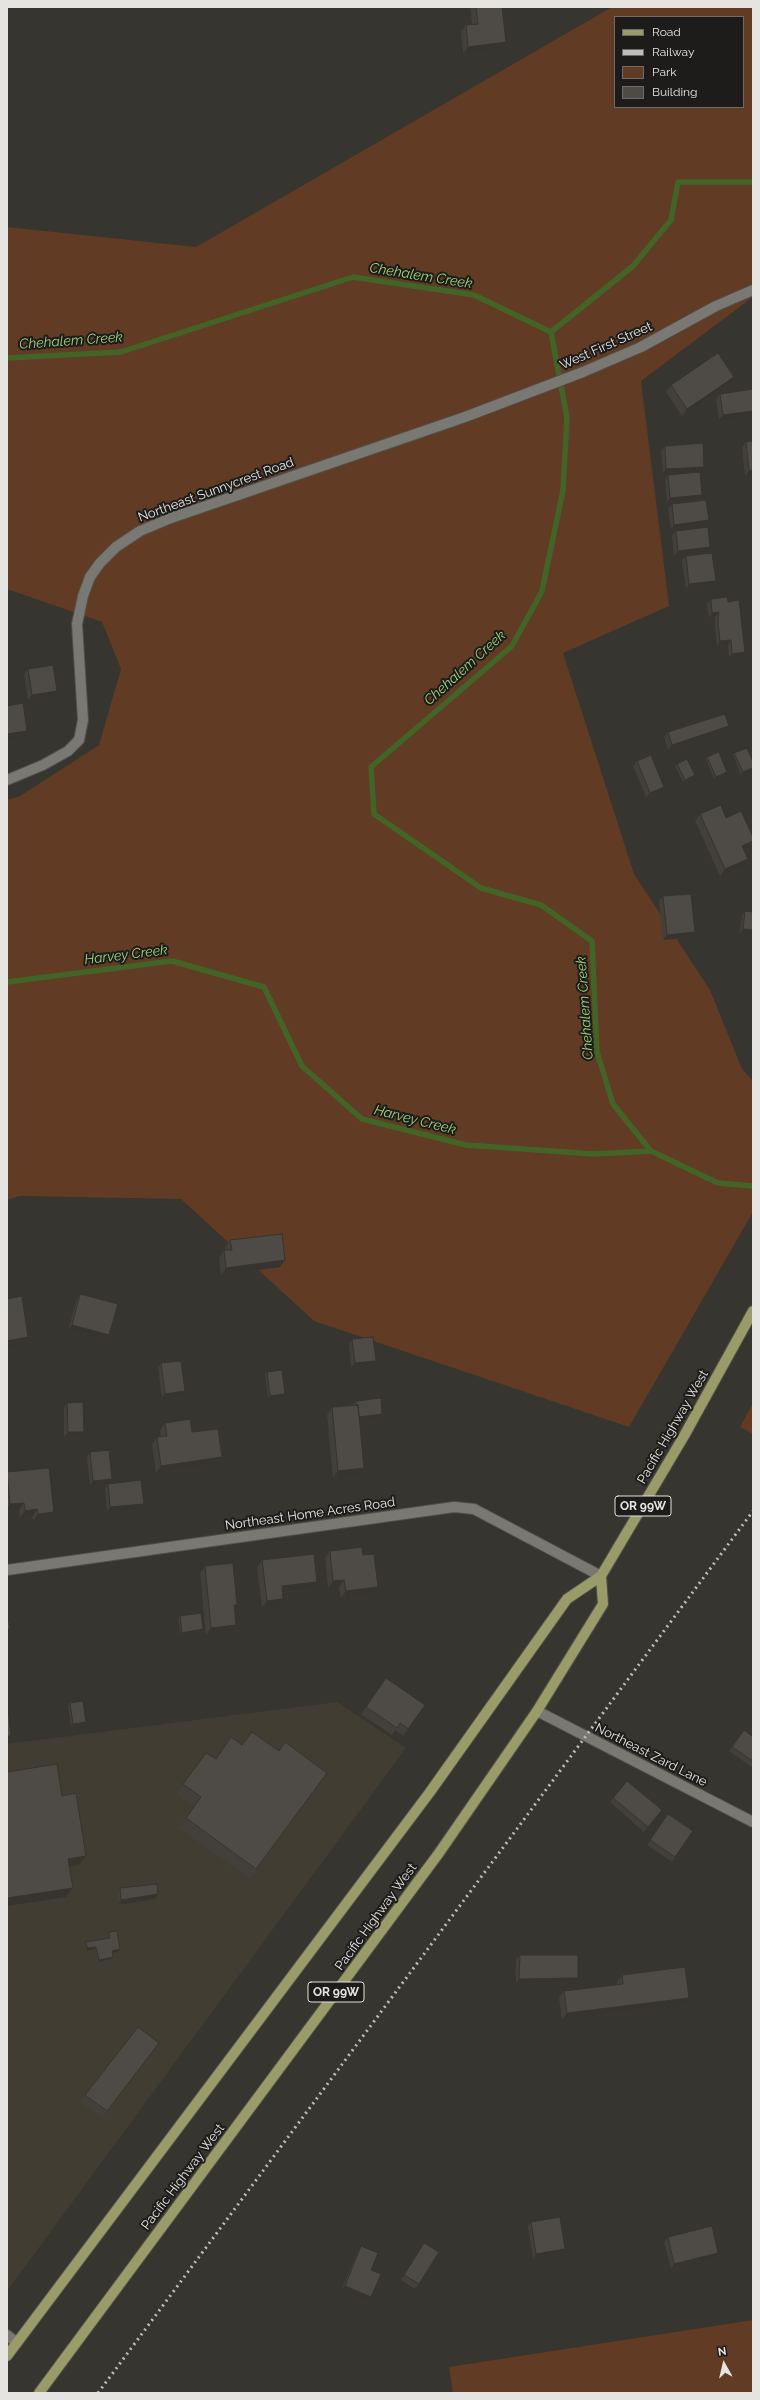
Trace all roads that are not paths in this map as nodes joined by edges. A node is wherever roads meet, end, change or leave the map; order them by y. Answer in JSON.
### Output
{"nodes":[{"id":1,"x":753,"y":290,"type":"edge"},
{"id":2,"x":465,"y":417,"type":"joint"},
{"id":3,"x":7,"y":780,"type":"edge"},
{"id":4,"x":753,"y":1312,"type":"edge"},
{"id":5,"x":7,"y":1570,"type":"edge"},
{"id":6,"x":601,"y":1576,"type":"junction"},
{"id":7,"x":537,"y":1711,"type":"junction"},
{"id":8,"x":753,"y":1822,"type":"edge"},
{"id":9,"x":7,"y":2335,"type":"edge"},
{"id":10,"x":17,"y":2343,"type":"junction"},
{"id":11,"x":7,"y":2356,"type":"edge"},
{"id":12,"x":39,"y":2393,"type":"edge"}],
"edges":[{"from":1,"to":2,"type":"street","name":"West First Street"},
{"from":2,"to":3,"type":"street","name":"Northeast Sunnycrest Road"},
{"from":4,"to":6,"type":"main road","name":"Pacific Highway West","number":"OR 99W"},
{"from":5,"to":6,"type":"street","name":"Northeast Home Acres Road"},
{"from":6,"to":7,"type":"main road","name":"Pacific Highway West","number":"OR 99W"},
{"from":6,"to":10,"type":"main road","name":"Pacific Highway West","number":"OR 99W"},
{"from":7,"to":8,"type":"street","name":"Northeast Zard Lane"},
{"from":7,"to":12,"type":"main road","name":"Pacific Highway West","number":"OR 99W"},
{"from":9,"to":10,"type":"street"},
{"from":10,"to":11,"type":"main road","name":"Pacific Highway West","number":"OR 99W"}]}
